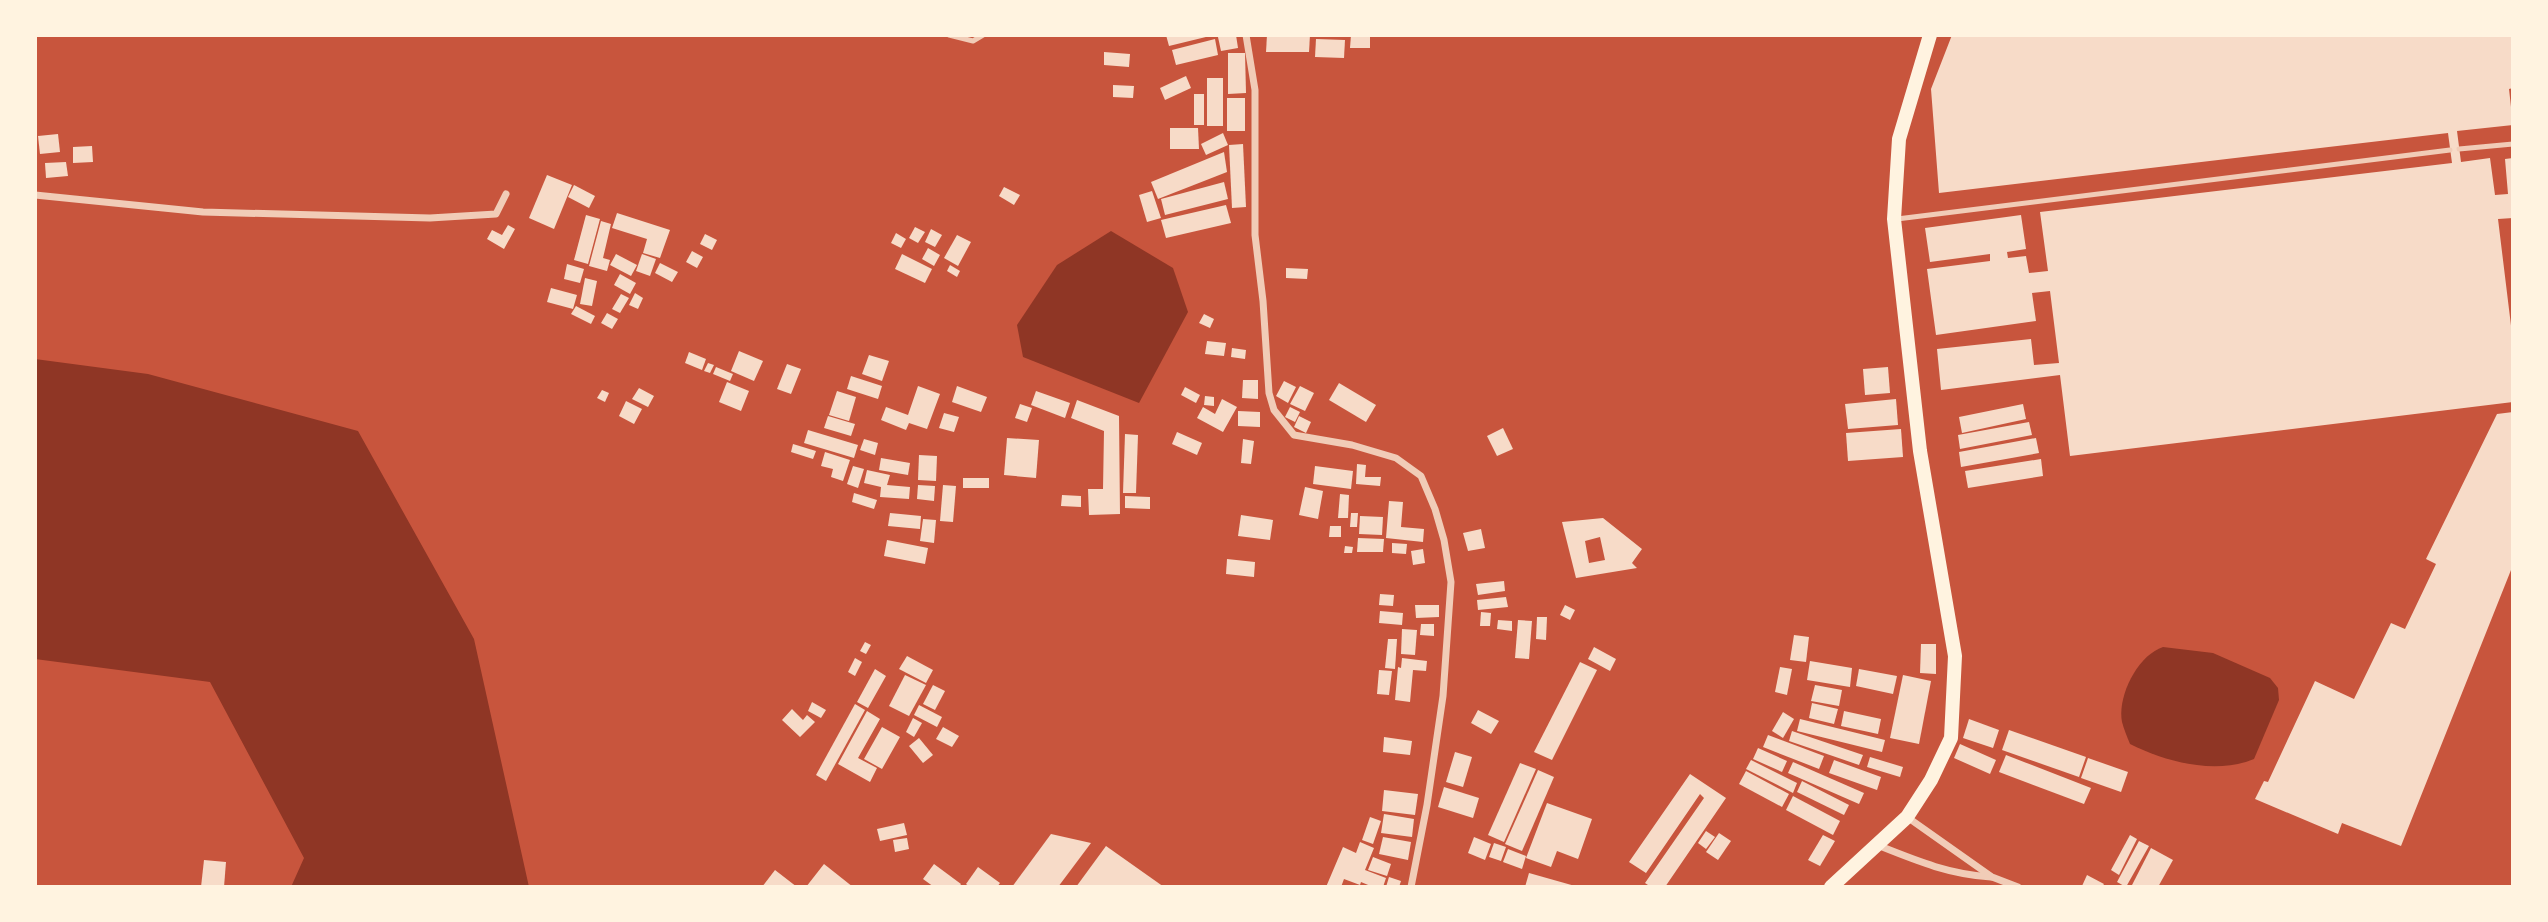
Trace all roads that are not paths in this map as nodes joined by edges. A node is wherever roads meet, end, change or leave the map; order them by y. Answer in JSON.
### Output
{"nodes":[{"id":1,"x":949,"y":35,"type":"edge"},
{"id":2,"x":983,"y":35,"type":"edge"},
{"id":3,"x":1246,"y":35,"type":"edge"},
{"id":4,"x":1930,"y":35,"type":"edge"},
{"id":5,"x":2513,"y":144,"type":"edge"},
{"id":6,"x":2459,"y":149,"type":"dead end"},
{"id":7,"x":2450,"y":150,"type":"dead end"},
{"id":8,"x":506,"y":194,"type":"dead end"},
{"id":9,"x":35,"y":195,"type":"edge"},
{"id":10,"x":1894,"y":219,"type":"junction"},
{"id":11,"x":1907,"y":817,"type":"junction"},
{"id":12,"x":1877,"y":845,"type":"junction"},
{"id":13,"x":1992,"y":877,"type":"junction"},
{"id":14,"x":1411,"y":887,"type":"edge"},
{"id":15,"x":1831,"y":887,"type":"edge"},
{"id":16,"x":2018,"y":887,"type":"edge"}],
"edges":[{"from":1,"to":2,"type":"lane"},
{"from":3,"to":14,"type":"street"},
{"from":4,"to":10,"type":"main road"},
{"from":5,"to":6,"type":"lane"},
{"from":7,"to":10,"type":"lane"},
{"from":8,"to":9,"type":"street"},
{"from":10,"to":11,"type":"main road"},
{"from":11,"to":12,"type":"main road"},
{"from":11,"to":13,"type":"street"},
{"from":12,"to":13,"type":"street"},
{"from":12,"to":15,"type":"main road"},
{"from":13,"to":16,"type":"street"}]}
